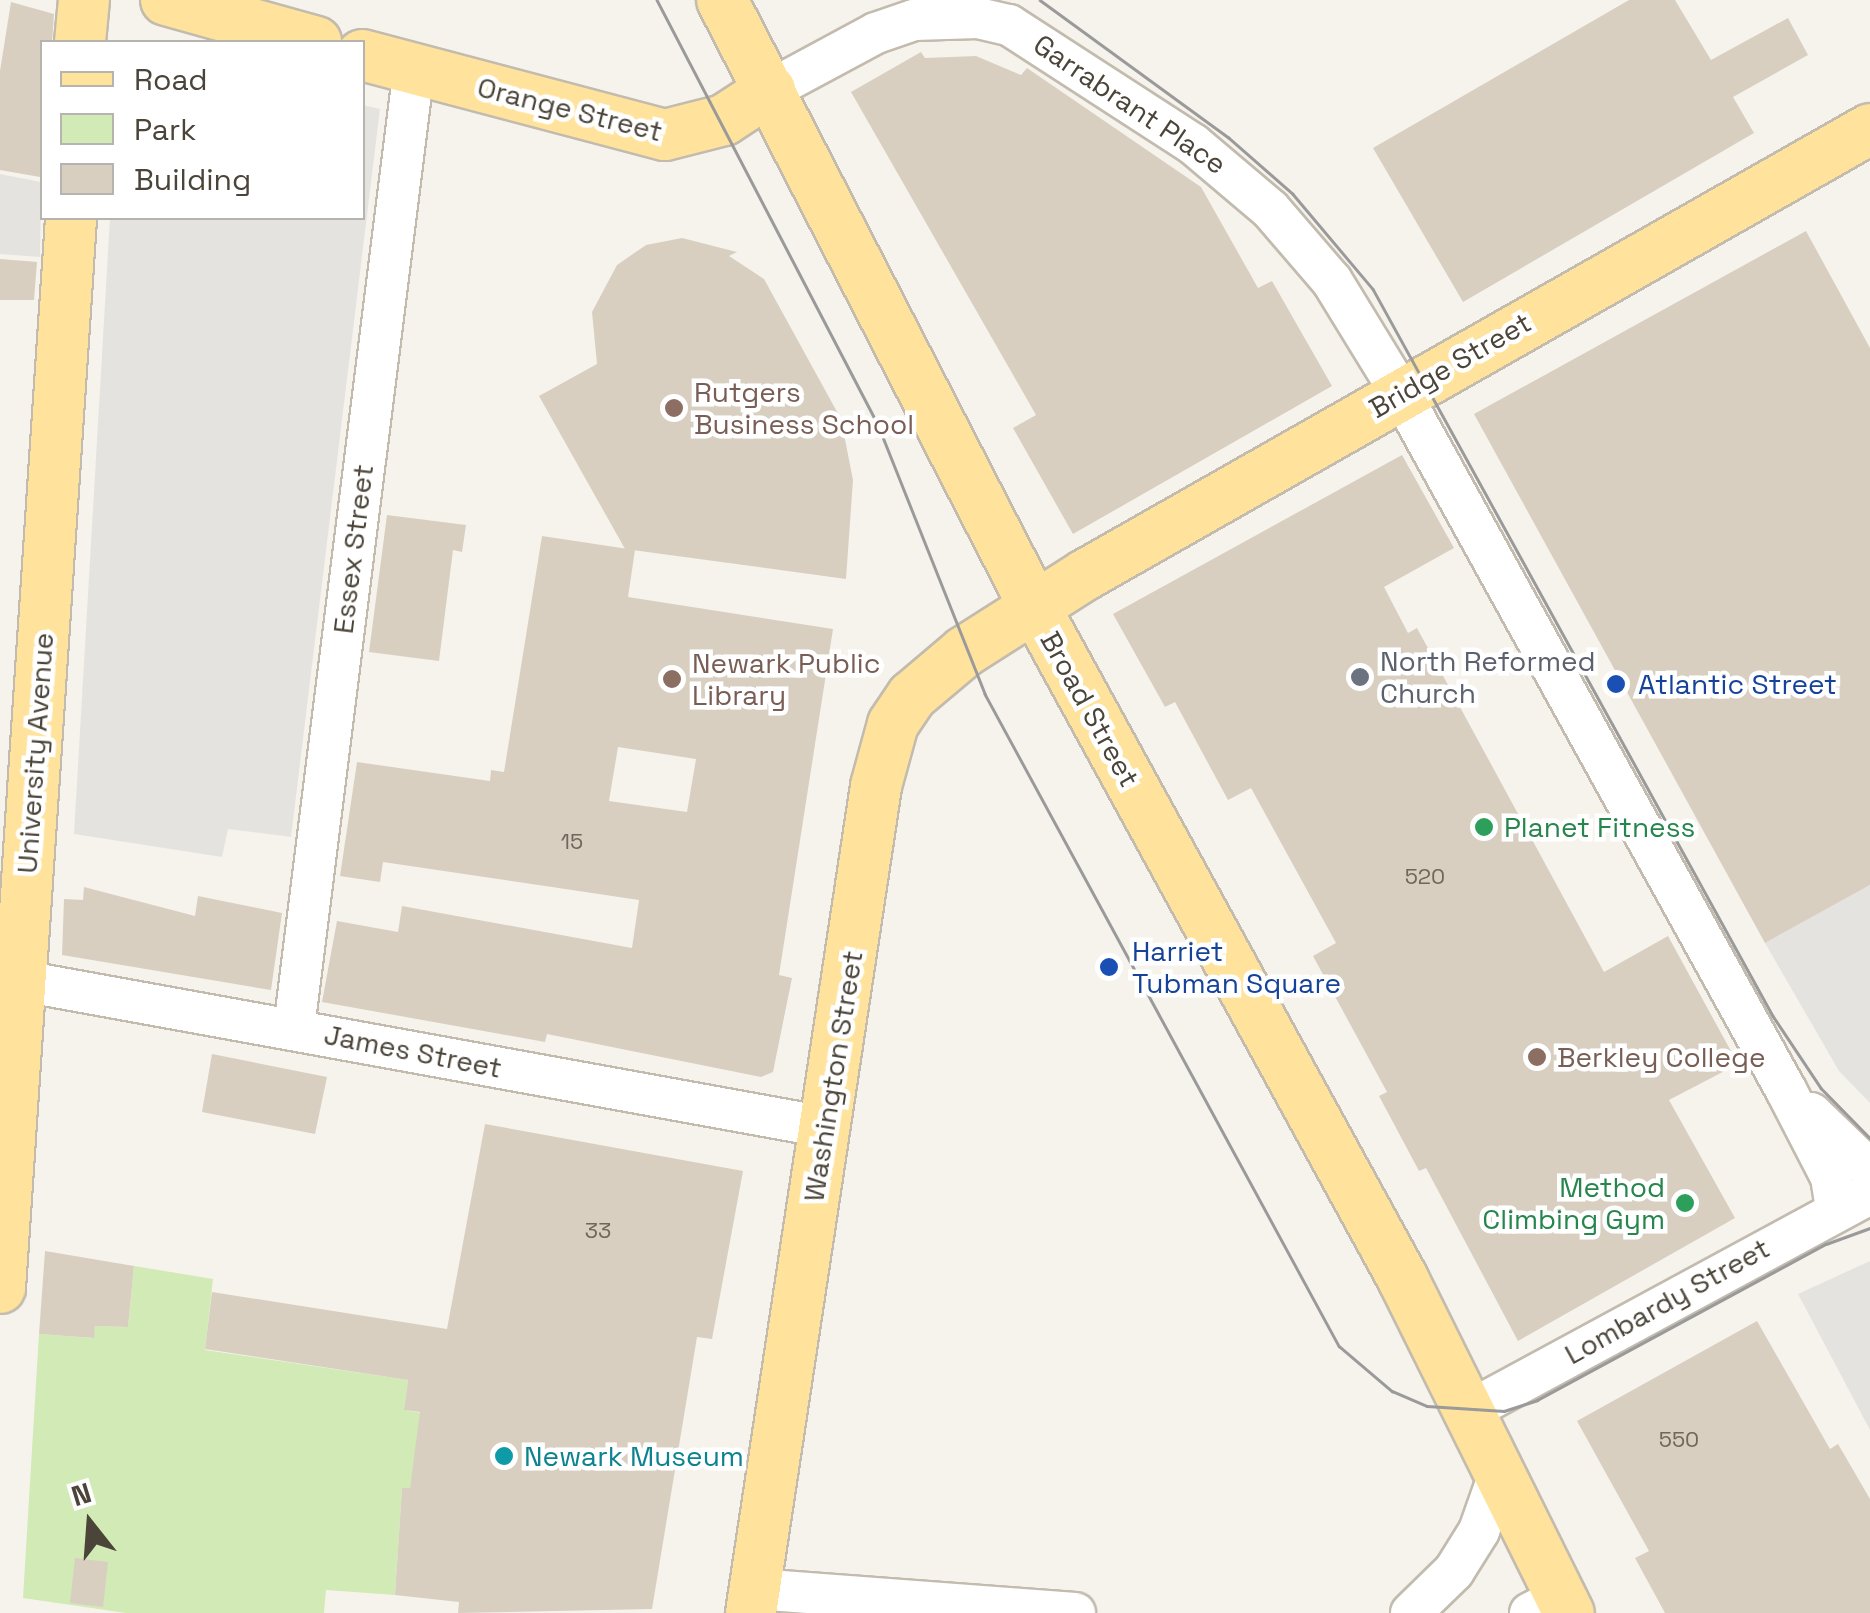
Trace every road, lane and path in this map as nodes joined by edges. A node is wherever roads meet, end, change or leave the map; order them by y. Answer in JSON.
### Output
{"nodes":[{"id":1,"x":84,"y":0,"type":"edge"},
{"id":2,"x":166,"y":0,"type":"edge"},
{"id":3,"x":722,"y":0,"type":"edge"},
{"id":4,"x":80,"y":40,"type":"edge"},
{"id":5,"x":309,"y":40,"type":"edge"},
{"id":6,"x":365,"y":56,"type":"edge"},
{"id":7,"x":414,"y":69,"type":"junction"},
{"id":8,"x":770,"y":90,"type":"junction"},
{"id":9,"x":1870,"y":129,"type":"edge"},
{"id":10,"x":70,"y":220,"type":"edge"},
{"id":11,"x":1400,"y":392,"type":"junction"},
{"id":12,"x":1034,"y":606,"type":"junction"},
{"id":13,"x":11,"y":979,"type":"edge"},
{"id":14,"x":294,"y":1028,"type":"junction"},
{"id":15,"x":1786,"y":1090,"type":"junction"},
{"id":16,"x":826,"y":1127,"type":"junction"},
{"id":17,"x":1870,"y":1170,"type":"edge"},
{"id":18,"x":1853,"y":1202,"type":"edge"},
{"id":19,"x":0,"y":1288,"type":"edge"},
{"id":20,"x":1466,"y":1412,"type":"junction"},
{"id":21,"x":1498,"y":1477,"type":"junction"},
{"id":22,"x":753,"y":1601,"type":"edge"},
{"id":23,"x":1553,"y":1608,"type":"edge"},
{"id":24,"x":1075,"y":1613,"type":"edge"},
{"id":25,"x":1412,"y":1613,"type":"edge"}],
"edges":[{"from":1,"to":4,"type":"main road"},
{"from":2,"to":5,"type":"main road"},
{"from":3,"to":8,"type":"main road","name":"Broad Street"},
{"from":6,"to":7,"type":"main road","name":"Orange Street"},
{"from":7,"to":8,"type":"main road","name":"Orange Street"},
{"from":7,"to":14,"type":"street","name":"Essex Street"},
{"from":8,"to":11,"type":"street","name":"Garrabrant Place"},
{"from":8,"to":12,"type":"main road","name":"Broad Street"},
{"from":9,"to":11,"type":"main road","name":"Bridge Street"},
{"from":10,"to":13,"type":"main road","name":"University Avenue"},
{"from":11,"to":12,"type":"main road","name":"Bridge Street"},
{"from":11,"to":15,"type":"street"},
{"from":12,"to":16,"type":"main road","name":"Washington Street"},
{"from":12,"to":20,"type":"main road","name":"Broad Street"},
{"from":13,"to":14,"type":"street","name":"James Street"},
{"from":13,"to":19,"type":"main road","name":"University Avenue"},
{"from":14,"to":16,"type":"street","name":"James Street"},
{"from":15,"to":17,"type":"street"},
{"from":15,"to":18,"type":"street"},
{"from":16,"to":22,"type":"main road","name":"Washington Street"},
{"from":18,"to":20,"type":"street","name":"Lombardy Street"},
{"from":20,"to":21,"type":"main road","name":"Broad Street"},
{"from":21,"to":23,"type":"main road","name":"Broad Street"},
{"from":21,"to":25,"type":"street"},
{"from":22,"to":24,"type":"street"}]}
